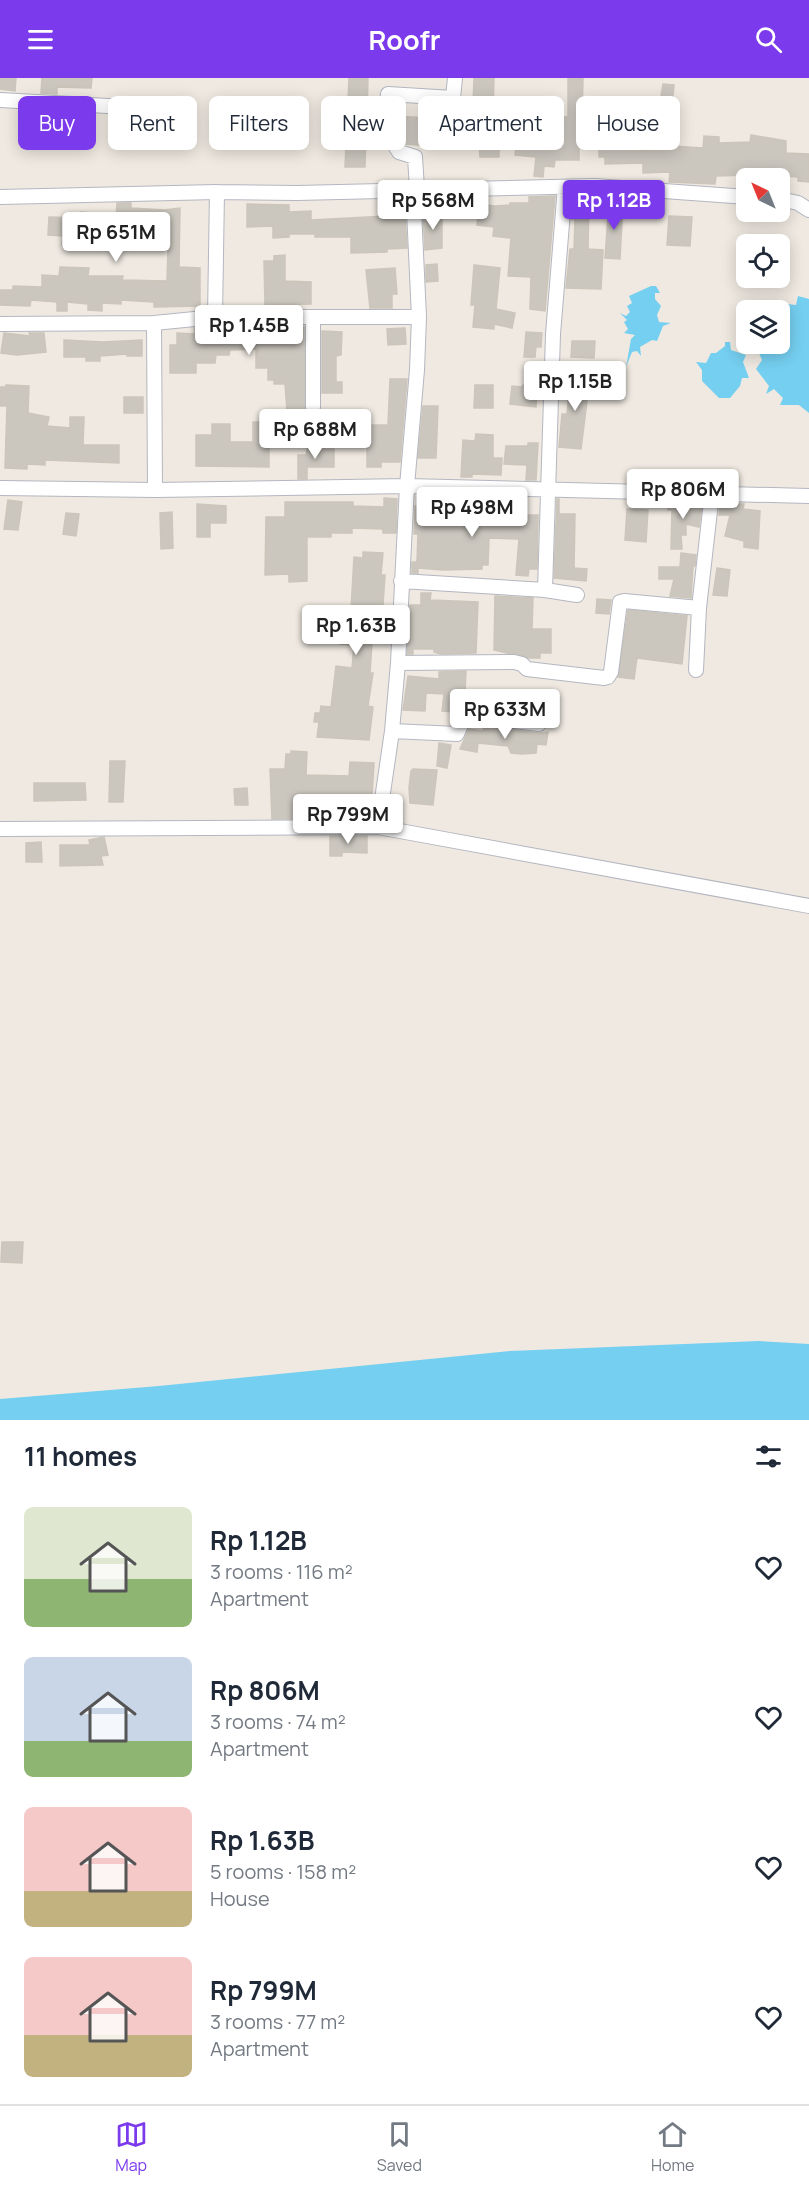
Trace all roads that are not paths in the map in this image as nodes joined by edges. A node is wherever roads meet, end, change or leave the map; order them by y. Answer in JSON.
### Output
{"nodes":[{"id":1,"x":455,"y":78,"type":"edge"},
{"id":2,"x":0,"y":100,"type":"edge"},
{"id":3,"x":108,"y":105,"type":"edge"},
{"id":4,"x":565,"y":187,"type":"junction"},
{"id":5,"x":415,"y":189,"type":"junction"},
{"id":6,"x":218,"y":192,"type":"junction"},
{"id":7,"x":736,"y":196,"type":"edge"},
{"id":8,"x":0,"y":197,"type":"edge"},
{"id":9,"x":790,"y":201,"type":"edge"},
{"id":10,"x":809,"y":210,"type":"edge"},
{"id":11,"x":215,"y":317,"type":"junction"},
{"id":12,"x":419,"y":317,"type":"junction"},
{"id":13,"x":313,"y":318,"type":"junction"},
{"id":14,"x":154,"y":323,"type":"junction"},
{"id":15,"x":0,"y":324,"type":"edge"},
{"id":16,"x":314,"y":407,"type":"dead end"},
{"id":17,"x":407,"y":486,"type":"junction"},
{"id":18,"x":0,"y":488,"type":"edge"},
{"id":19,"x":548,"y":489,"type":"junction"},
{"id":20,"x":155,"y":490,"type":"junction"},
{"id":21,"x":712,"y":493,"type":"junction"},
{"id":22,"x":809,"y":496,"type":"edge"},
{"id":23,"x":402,"y":581,"type":"junction"},
{"id":24,"x":545,"y":590,"type":"junction"},
{"id":25,"x":577,"y":595,"type":"dead end"},
{"id":26,"x":699,"y":608,"type":"junction"},
{"id":27,"x":398,"y":663,"type":"junction"},
{"id":28,"x":696,"y":670,"type":"dead end"},
{"id":29,"x":539,"y":724,"type":"dead end"},
{"id":30,"x":392,"y":730,"type":"junction"},
{"id":31,"x":378,"y":827,"type":"junction"},
{"id":32,"x":0,"y":829,"type":"edge"},
{"id":33,"x":809,"y":906,"type":"edge"}],
"edges":[{"from":1,"to":5,"type":"street"},
{"from":2,"to":3,"type":"street"},
{"from":4,"to":5,"type":"street"},
{"from":4,"to":7,"type":"street"},
{"from":4,"to":19,"type":"street"},
{"from":5,"to":6,"type":"street"},
{"from":5,"to":12,"type":"street"},
{"from":6,"to":8,"type":"street"},
{"from":6,"to":11,"type":"street"},
{"from":9,"to":10,"type":"street"},
{"from":11,"to":13,"type":"street"},
{"from":11,"to":14,"type":"street"},
{"from":12,"to":13,"type":"street"},
{"from":12,"to":17,"type":"street"},
{"from":13,"to":16,"type":"street"},
{"from":14,"to":15,"type":"street"},
{"from":14,"to":20,"type":"street"},
{"from":17,"to":19,"type":"street"},
{"from":17,"to":20,"type":"street"},
{"from":17,"to":23,"type":"street"},
{"from":18,"to":20,"type":"street"},
{"from":19,"to":21,"type":"street"},
{"from":19,"to":24,"type":"street"},
{"from":21,"to":22,"type":"street"},
{"from":21,"to":26,"type":"street"},
{"from":23,"to":24,"type":"street"},
{"from":23,"to":27,"type":"street"},
{"from":24,"to":25,"type":"street"},
{"from":26,"to":27,"type":"street"},
{"from":26,"to":28,"type":"street"},
{"from":27,"to":30,"type":"street"},
{"from":29,"to":30,"type":"street"},
{"from":30,"to":31,"type":"street"},
{"from":31,"to":32,"type":"street"},
{"from":31,"to":33,"type":"street"}]}
